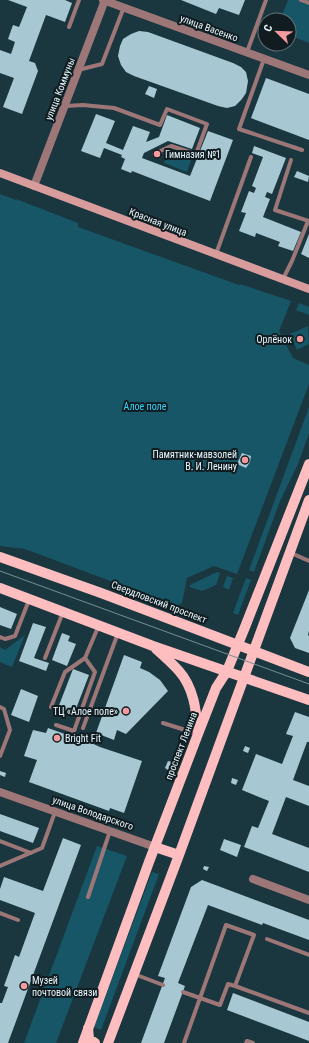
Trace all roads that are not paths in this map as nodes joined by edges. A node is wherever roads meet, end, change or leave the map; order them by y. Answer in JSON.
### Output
{"nodes":[{"id":1,"x":79,"y":0,"type":"edge"},
{"id":2,"x":104,"y":0,"type":"edge"},
{"id":3,"x":266,"y":0,"type":"edge"},
{"id":4,"x":301,"y":0,"type":"edge"},
{"id":5,"x":309,"y":3,"type":"edge"},
{"id":6,"x":124,"y":7,"type":"junction"},
{"id":7,"x":69,"y":27,"type":"dead end"},
{"id":8,"x":247,"y":52,"type":"junction"},
{"id":9,"x":264,"y":58,"type":"junction"},
{"id":10,"x":78,"y":70,"type":"junction"},
{"id":11,"x":309,"y":75,"type":"edge"},
{"id":12,"x":64,"y":106,"type":"junction"},
{"id":13,"x":302,"y":150,"type":"dead end"},
{"id":14,"x":154,"y":154,"type":"dead end"},
{"id":15,"x":252,"y":158,"type":"dead end"},
{"id":16,"x":292,"y":160,"type":"dead end"},
{"id":17,"x":0,"y":173,"type":"edge"},
{"id":18,"x":34,"y":186,"type":"junction"},
{"id":19,"x":308,"y":221,"type":"edge"},
{"id":20,"x":216,"y":254,"type":"junction"},
{"id":21,"x":283,"y":279,"type":"junction"},
{"id":22,"x":308,"y":288,"type":"edge"},
{"id":23,"x":309,"y":464,"type":"edge"},
{"id":24,"x":309,"y":500,"type":"edge"},
{"id":25,"x":289,"y":553,"type":"junction"},
{"id":26,"x":0,"y":557,"type":"edge"},
{"id":27,"x":309,"y":561,"type":"edge"},
{"id":28,"x":0,"y":588,"type":"edge"},
{"id":29,"x":29,"y":600,"type":"junction"},
{"id":30,"x":63,"y":612,"type":"junction"},
{"id":31,"x":98,"y":625,"type":"junction"},
{"id":32,"x":118,"y":633,"type":"junction"},
{"id":33,"x":0,"y":637,"type":"edge"},
{"id":34,"x":237,"y":645,"type":"junction"},
{"id":35,"x":153,"y":646,"type":"junction"},
{"id":36,"x":252,"y":651,"type":"junction"},
{"id":37,"x":45,"y":658,"type":"dead end"},
{"id":38,"x":85,"y":658,"type":"junction"},
{"id":39,"x":227,"y":671,"type":"junction"},
{"id":40,"x":309,"y":672,"type":"edge"},
{"id":41,"x":244,"y":677,"type":"junction"},
{"id":42,"x":309,"y":700,"type":"edge"},
{"id":43,"x":51,"y":707,"type":"dead end"},
{"id":44,"x":0,"y":708,"type":"edge"},
{"id":45,"x":163,"y":723,"type":"dead end"},
{"id":46,"x":56,"y":725,"type":"dead end"},
{"id":47,"x":83,"y":728,"type":"dead end"},
{"id":48,"x":198,"y":734,"type":"junction"},
{"id":49,"x":0,"y":756,"type":"edge"},
{"id":50,"x":0,"y":792,"type":"edge"},
{"id":51,"x":55,"y":812,"type":"junction"},
{"id":52,"x":110,"y":831,"type":"junction"},
{"id":53,"x":0,"y":841,"type":"edge"},
{"id":54,"x":155,"y":847,"type":"junction"},
{"id":55,"x":31,"y":853,"type":"junction"},
{"id":56,"x":179,"y":855,"type":"junction"},
{"id":57,"x":0,"y":866,"type":"edge"},
{"id":58,"x":253,"y":879,"type":"dead end"},
{"id":59,"x":88,"y":896,"type":"dead end"},
{"id":60,"x":309,"y":900,"type":"edge"},
{"id":61,"x":0,"y":914,"type":"edge"},
{"id":62,"x":18,"y":920,"type":"dead end"},
{"id":63,"x":267,"y":939,"type":"dead end"},
{"id":64,"x":309,"y":955,"type":"edge"},
{"id":65,"x":134,"y":974,"type":"junction"},
{"id":66,"x":163,"y":985,"type":"dead end"},
{"id":67,"x":235,"y":986,"type":"junction"},
{"id":68,"x":183,"y":992,"type":"dead end"},
{"id":69,"x":200,"y":998,"type":"junction"},
{"id":70,"x":309,"y":1013,"type":"edge"},
{"id":71,"x":88,"y":1028,"type":"junction"},
{"id":72,"x":107,"y":1041,"type":"edge"},
{"id":73,"x":83,"y":1043,"type":"edge"},
{"id":74,"x":95,"y":1043,"type":"edge"},
{"id":75,"x":184,"y":1043,"type":"edge"},
{"id":76,"x":246,"y":1043,"type":"edge"},
{"id":77,"x":253,"y":1043,"type":"edge"}],
"edges":[{"from":1,"to":7,"type":"lane"},
{"from":2,"to":6,"type":"street","name":"улица Васенко"},
{"from":2,"to":10,"type":"street","name":"улица Коммуны"},
{"from":3,"to":8,"type":"lane"},
{"from":4,"to":5,"type":"lane"},
{"from":6,"to":8,"type":"street","name":"улица Васенко"},
{"from":6,"to":10,"type":"lane"},
{"from":8,"to":9,"type":"street","name":"улица Васенко"},
{"from":9,"to":11,"type":"street","name":"улица Васенко"},
{"from":9,"to":13,"type":"lane"},
{"from":10,"to":12,"type":"street","name":"улица Коммуны"},
{"from":12,"to":14,"type":"lane"},
{"from":12,"to":18,"type":"street","name":"улица Коммуны"},
{"from":15,"to":20,"type":"lane"},
{"from":16,"to":19,"type":"lane"},
{"from":17,"to":18,"type":"main road","name":"Красная улица"},
{"from":18,"to":20,"type":"main road","name":"Красная улица"},
{"from":19,"to":21,"type":"lane"},
{"from":20,"to":21,"type":"main road","name":"Красная улица"},
{"from":21,"to":22,"type":"main road","name":"Красная улица"},
{"from":23,"to":34,"type":"main road","name":"проспект Ленина"},
{"from":24,"to":25,"type":"main road"},
{"from":25,"to":27,"type":"lane"},
{"from":25,"to":36,"type":"main road"},
{"from":26,"to":34,"type":"main road","name":"Свердловский проспект"},
{"from":28,"to":29,"type":"main road"},
{"from":29,"to":30,"type":"main road"},
{"from":29,"to":33,"type":"lane"},
{"from":30,"to":31,"type":"main road"},
{"from":30,"to":37,"type":"lane"},
{"from":31,"to":32,"type":"main road"},
{"from":31,"to":38,"type":"lane"},
{"from":32,"to":35,"type":"main road"},
{"from":32,"to":47,"type":"lane"},
{"from":34,"to":36,"type":"main road","name":"Свердловский проспект"},
{"from":34,"to":39,"type":"main road","name":"проспект Ленина"},
{"from":35,"to":39,"type":"main road"},
{"from":35,"to":48,"type":"main road"},
{"from":36,"to":40,"type":"main road","name":"Свердловский проспект"},
{"from":36,"to":41,"type":"main road"},
{"from":38,"to":43,"type":"lane"},
{"from":38,"to":46,"type":"lane"},
{"from":39,"to":41,"type":"main road"},
{"from":39,"to":48,"type":"main road","name":"проспект Ленина"},
{"from":41,"to":42,"type":"main road"},
{"from":41,"to":56,"type":"main road"},
{"from":44,"to":49,"type":"lane"},
{"from":45,"to":48,"type":"lane"},
{"from":48,"to":54,"type":"main road","name":"проспект Ленина"},
{"from":50,"to":51,"type":"street","name":"улица Володарского"},
{"from":51,"to":52,"type":"street","name":"улица Володарского"},
{"from":51,"to":55,"type":"lane"},
{"from":52,"to":54,"type":"street","name":"улица Володарского"},
{"from":52,"to":59,"type":"lane"},
{"from":53,"to":55,"type":"lane"},
{"from":54,"to":56,"type":"main road","name":"улица Володарского"},
{"from":54,"to":71,"type":"main road","name":"проспект Ленина"},
{"from":55,"to":57,"type":"lane"},
{"from":56,"to":65,"type":"main road"},
{"from":58,"to":60,"type":"street"},
{"from":61,"to":62,"type":"lane"},
{"from":63,"to":64,"type":"lane"},
{"from":65,"to":66,"type":"lane"},
{"from":65,"to":72,"type":"main road"},
{"from":67,"to":69,"type":"lane"},
{"from":67,"to":69,"type":"lane"},
{"from":67,"to":70,"type":"lane"},
{"from":68,"to":69,"type":"lane"},
{"from":69,"to":75,"type":"lane"},
{"from":71,"to":73,"type":"main road","name":"проспект Ленина"},
{"from":71,"to":74,"type":"main road"},
{"from":76,"to":77,"type":"lane"}]}
